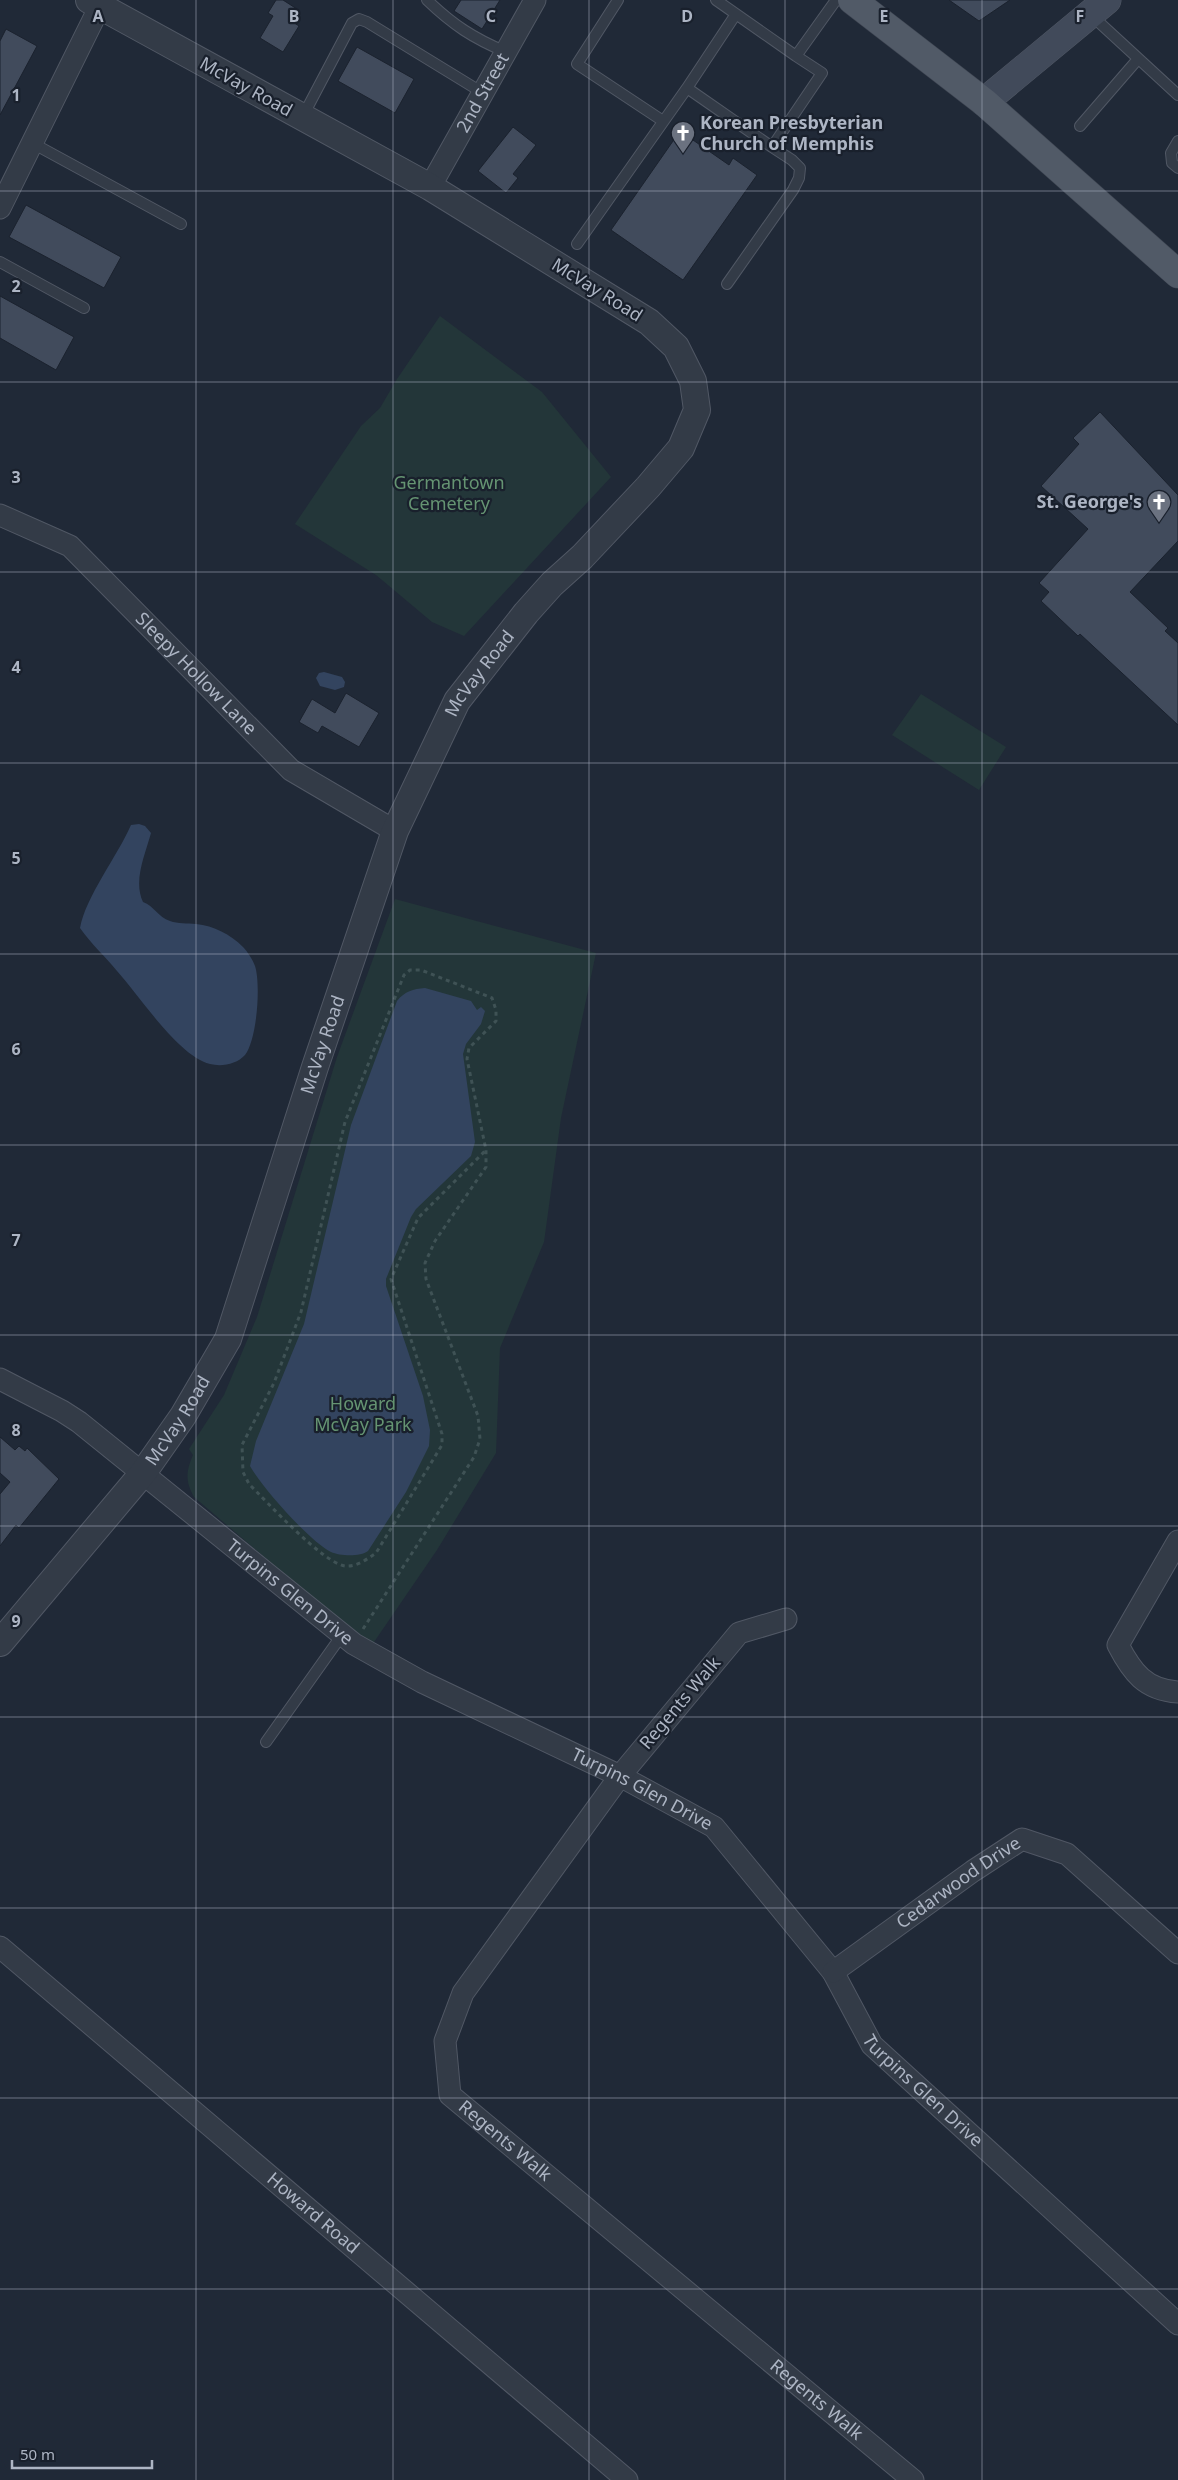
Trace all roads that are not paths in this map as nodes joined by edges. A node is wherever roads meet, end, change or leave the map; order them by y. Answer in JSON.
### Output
{"nodes":[{"id":1,"x":427,"y":0,"type":"edge"},
{"id":2,"x":535,"y":0,"type":"edge"},
{"id":3,"x":618,"y":0,"type":"edge"},
{"id":4,"x":716,"y":0,"type":"edge"},
{"id":5,"x":836,"y":0,"type":"edge"},
{"id":6,"x":852,"y":0,"type":"edge"},
{"id":7,"x":95,"y":3,"type":"edge"},
{"id":8,"x":1098,"y":7,"type":"edge"},
{"id":9,"x":736,"y":14,"type":"junction"},
{"id":10,"x":506,"y":52,"type":"junction"},
{"id":11,"x":796,"y":56,"type":"junction"},
{"id":12,"x":1138,"y":59,"type":"junction"},
{"id":13,"x":687,"y":88,"type":"junction"},
{"id":14,"x":482,"y":93,"type":"junction"},
{"id":15,"x":1178,"y":95,"type":"edge"},
{"id":16,"x":984,"y":102,"type":"junction"},
{"id":17,"x":302,"y":117,"type":"junction"},
{"id":18,"x":663,"y":122,"type":"junction"},
{"id":19,"x":1080,"y":126,"type":"dead end"},
{"id":20,"x":1178,"y":141,"type":"edge"},
{"id":21,"x":34,"y":144,"type":"junction"},
{"id":22,"x":772,"y":147,"type":"junction"},
{"id":23,"x":1178,"y":168,"type":"edge"},
{"id":24,"x":430,"y":187,"type":"junction"},
{"id":25,"x":0,"y":208,"type":"edge"},
{"id":26,"x":181,"y":224,"type":"dead end"},
{"id":27,"x":577,"y":244,"type":"dead end"},
{"id":28,"x":0,"y":262,"type":"edge"},
{"id":29,"x":1178,"y":274,"type":"edge"},
{"id":30,"x":727,"y":284,"type":"dead end"},
{"id":31,"x":84,"y":308,"type":"dead end"},
{"id":32,"x":0,"y":515,"type":"edge"},
{"id":33,"x":395,"y":831,"type":"junction"},
{"id":34,"x":0,"y":1379,"type":"edge"},
{"id":35,"x":143,"y":1473,"type":"junction"},
{"id":36,"x":1178,"y":1541,"type":"edge"},
{"id":37,"x":786,"y":1619,"type":"dead end"},
{"id":38,"x":348,"y":1640,"type":"junction"},
{"id":39,"x":0,"y":1643,"type":"edge"},
{"id":40,"x":1178,"y":1692,"type":"edge"},
{"id":41,"x":266,"y":1742,"type":"dead end"},
{"id":42,"x":620,"y":1776,"type":"junction"},
{"id":43,"x":0,"y":1947,"type":"edge"},
{"id":44,"x":1178,"y":1953,"type":"edge"},
{"id":45,"x":833,"y":1972,"type":"junction"},
{"id":46,"x":1178,"y":2324,"type":"edge"},
{"id":47,"x":627,"y":2480,"type":"edge"},
{"id":48,"x":913,"y":2480,"type":"edge"}],
"edges":[{"from":1,"to":10,"type":"lane"},
{"from":2,"to":10,"type":"street","name":"2nd Street"},
{"from":3,"to":18,"type":"lane"},
{"from":4,"to":9,"type":"lane"},
{"from":5,"to":11,"type":"lane"},
{"from":6,"to":16,"type":"main road"},
{"from":7,"to":17,"type":"street","name":"McVay Road"},
{"from":7,"to":21,"type":"street"},
{"from":8,"to":12,"type":"lane"},
{"from":8,"to":16,"type":"main road"},
{"from":9,"to":11,"type":"lane"},
{"from":9,"to":13,"type":"lane"},
{"from":10,"to":14,"type":"street","name":"2nd Street"},
{"from":11,"to":22,"type":"lane"},
{"from":12,"to":15,"type":"lane"},
{"from":12,"to":19,"type":"lane"},
{"from":13,"to":18,"type":"lane"},
{"from":13,"to":22,"type":"lane"},
{"from":14,"to":17,"type":"lane"},
{"from":14,"to":24,"type":"street","name":"2nd Street"},
{"from":16,"to":29,"type":"main road"},
{"from":17,"to":24,"type":"street","name":"McVay Road"},
{"from":18,"to":27,"type":"lane"},
{"from":20,"to":23,"type":"lane"},
{"from":21,"to":25,"type":"street"},
{"from":21,"to":26,"type":"lane"},
{"from":22,"to":30,"type":"lane"},
{"from":24,"to":33,"type":"street","name":"McVay Road"},
{"from":28,"to":31,"type":"lane"},
{"from":32,"to":33,"type":"street","name":"Sleepy Hollow Lane"},
{"from":33,"to":35,"type":"street","name":"McVay Road"},
{"from":34,"to":35,"type":"street","name":"Turpins Glen Drive"},
{"from":35,"to":38,"type":"street","name":"Turpins Glen Drive"},
{"from":35,"to":39,"type":"street","name":"McVay Road"},
{"from":36,"to":40,"type":"street"},
{"from":37,"to":42,"type":"street","name":"Regents Walk"},
{"from":38,"to":41,"type":"lane"},
{"from":38,"to":42,"type":"street","name":"Turpins Glen Drive"},
{"from":42,"to":45,"type":"street","name":"Turpins Glen Drive"},
{"from":42,"to":48,"type":"street","name":"Regents Walk"},
{"from":43,"to":47,"type":"street","name":"Howard Road"},
{"from":44,"to":45,"type":"street","name":"Cedarwood Drive"},
{"from":45,"to":46,"type":"street","name":"Turpins Glen Drive"}]}
